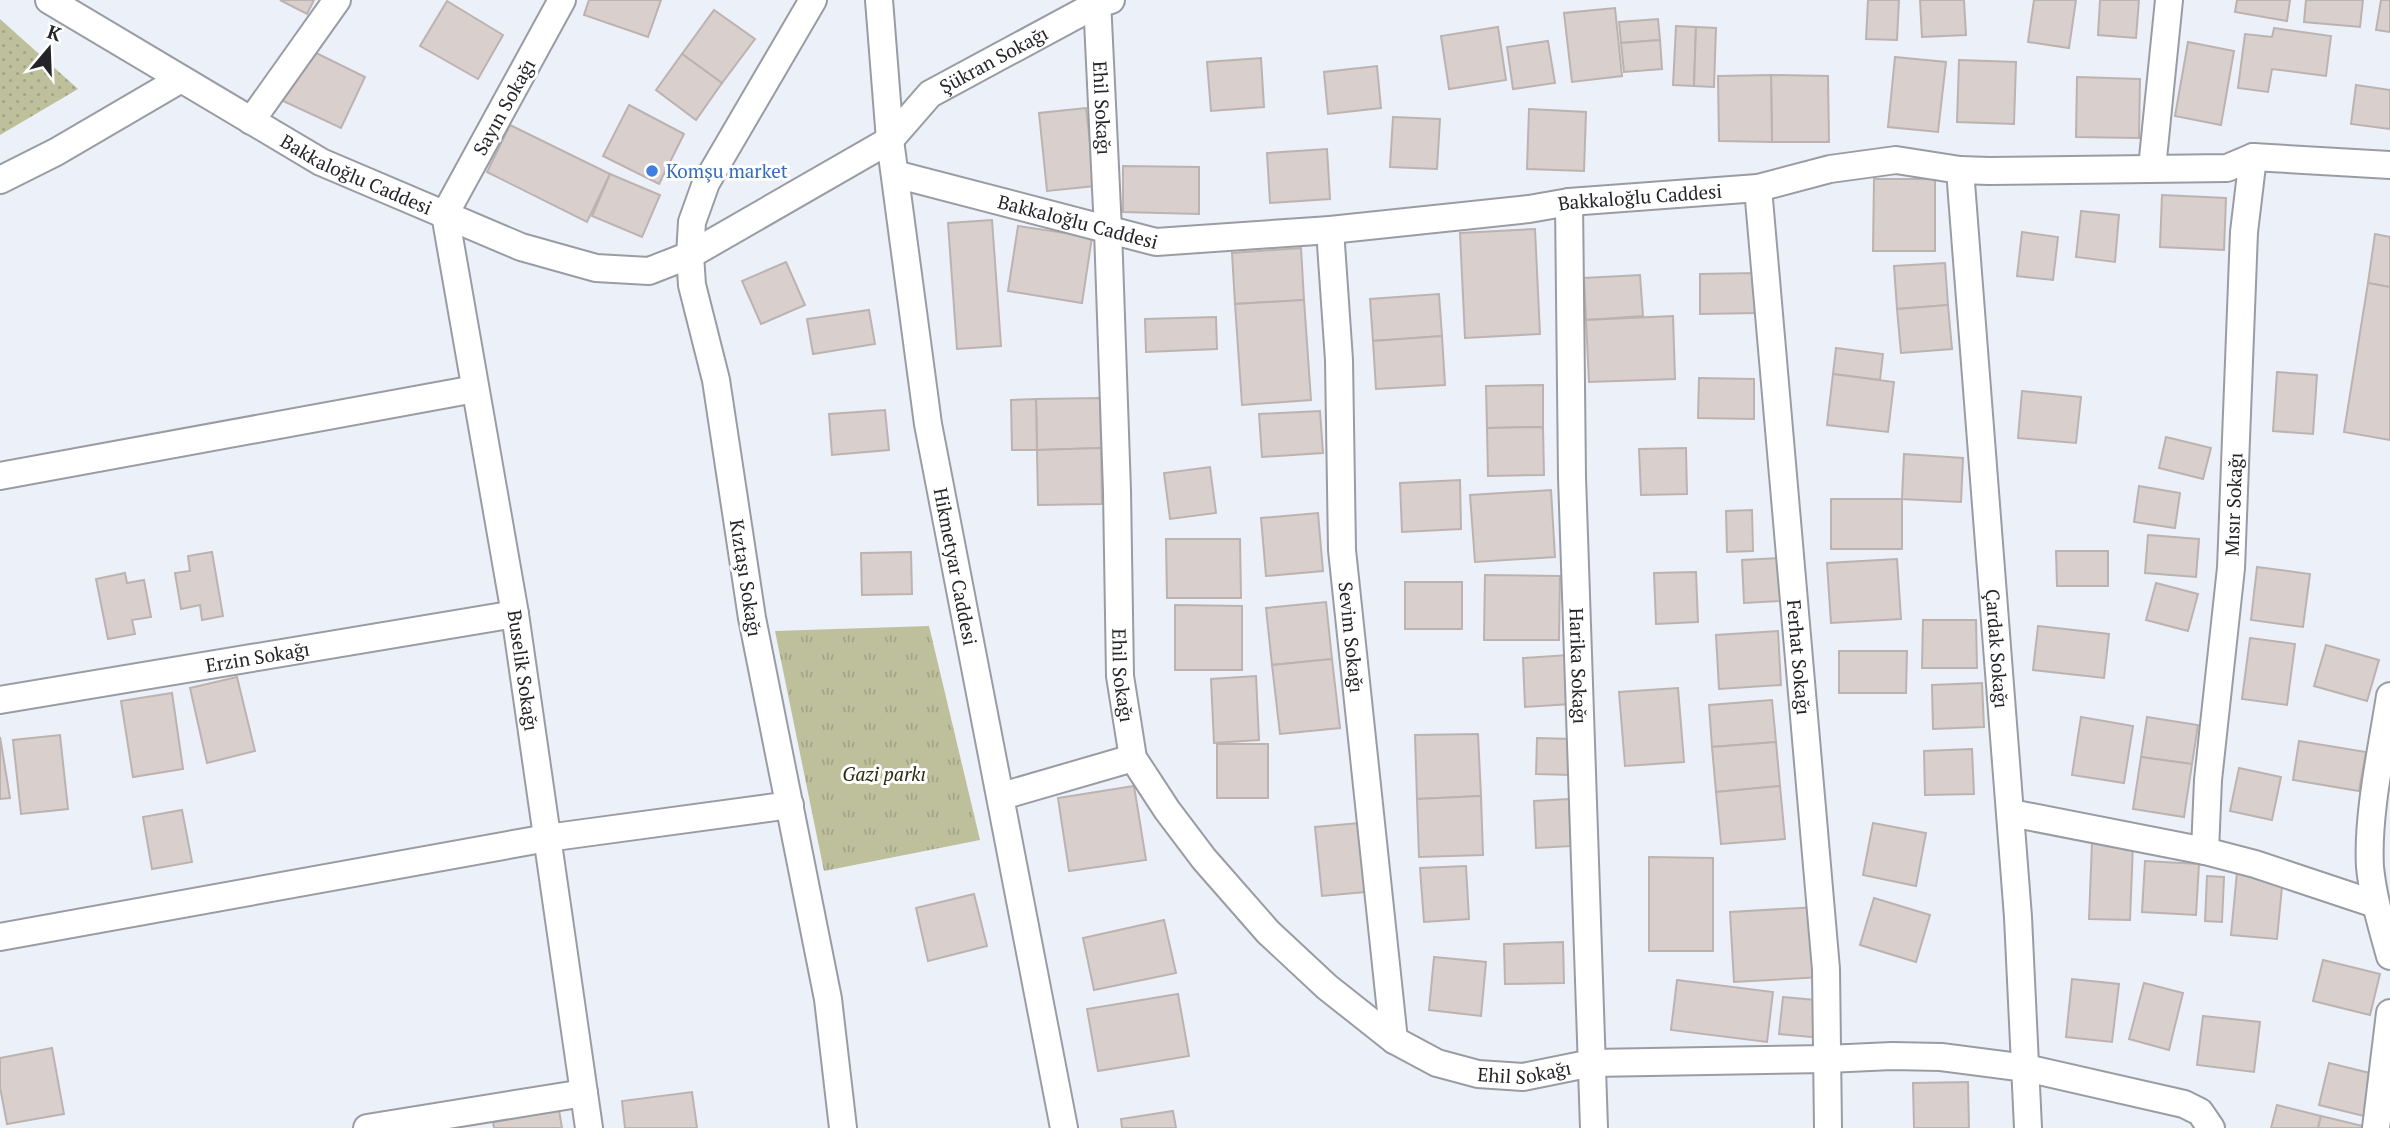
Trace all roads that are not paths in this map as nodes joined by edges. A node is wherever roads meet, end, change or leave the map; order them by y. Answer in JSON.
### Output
{"nodes":[{"id":1,"x":48,"y":0,"type":"edge"},
{"id":2,"x":337,"y":0,"type":"edge"},
{"id":3,"x":562,"y":0,"type":"edge"},
{"id":4,"x":813,"y":0,"type":"edge"},
{"id":5,"x":879,"y":0,"type":"edge"},
{"id":6,"x":2169,"y":0,"type":"edge"},
{"id":7,"x":1102,"y":1,"type":"edge"},
{"id":8,"x":181,"y":79,"type":"junction"},
{"id":9,"x":251,"y":121,"type":"junction"},
{"id":10,"x":890,"y":139,"type":"junction"},
{"id":11,"x":2253,"y":158,"type":"junction"},
{"id":12,"x":2390,"y":164,"type":"edge"},
{"id":13,"x":2152,"y":168,"type":"junction"},
{"id":14,"x":1960,"y":170,"type":"junction"},
{"id":15,"x":895,"y":174,"type":"junction"},
{"id":16,"x":0,"y":180,"type":"edge"},
{"id":17,"x":1758,"y":188,"type":"junction"},
{"id":18,"x":1569,"y":202,"type":"junction"},
{"id":19,"x":445,"y":214,"type":"junction"},
{"id":20,"x":1108,"y":230,"type":"junction"},
{"id":21,"x":1331,"y":230,"type":"junction"},
{"id":22,"x":690,"y":255,"type":"junction"},
{"id":23,"x":475,"y":389,"type":"junction"},
{"id":24,"x":0,"y":476,"type":"edge"},
{"id":25,"x":516,"y":614,"type":"junction"},
{"id":26,"x":2390,"y":696,"type":"edge"},
{"id":27,"x":0,"y":700,"type":"edge"},
{"id":28,"x":1133,"y":758,"type":"junction"},
{"id":29,"x":1002,"y":796,"type":"junction"},
{"id":30,"x":790,"y":804,"type":"junction"},
{"id":31,"x":2011,"y":813,"type":"junction"},
{"id":32,"x":547,"y":838,"type":"junction"},
{"id":33,"x":2204,"y":850,"type":"junction"},
{"id":34,"x":2375,"y":904,"type":"junction"},
{"id":35,"x":0,"y":937,"type":"edge"},
{"id":36,"x":2390,"y":956,"type":"edge"},
{"id":37,"x":2390,"y":1013,"type":"edge"},
{"id":38,"x":1394,"y":1040,"type":"junction"},
{"id":39,"x":1827,"y":1059,"type":"junction"},
{"id":40,"x":1591,"y":1063,"type":"junction"},
{"id":41,"x":2026,"y":1068,"type":"junction"},
{"id":42,"x":584,"y":1093,"type":"junction"},
{"id":43,"x":367,"y":1128,"type":"edge"},
{"id":44,"x":589,"y":1128,"type":"edge"},
{"id":45,"x":843,"y":1128,"type":"edge"},
{"id":46,"x":1064,"y":1128,"type":"edge"},
{"id":47,"x":1594,"y":1128,"type":"edge"},
{"id":48,"x":1828,"y":1128,"type":"edge"},
{"id":49,"x":2028,"y":1128,"type":"edge"},
{"id":50,"x":2211,"y":1128,"type":"edge"},
{"id":51,"x":2376,"y":1128,"type":"edge"}],
"edges":[{"from":1,"to":8,"type":"street","name":"Bakkaloğlu Caddesi"},
{"from":2,"to":9,"type":"street"},
{"from":3,"to":19,"type":"street","name":"Sayın Sokağı"},
{"from":4,"to":22,"type":"street","name":"Kıztaşı Sokağı"},
{"from":5,"to":10,"type":"street","name":"Hikmetyar Caddesi"},
{"from":6,"to":13,"type":"street"},
{"from":7,"to":10,"type":"street","name":"Şükran Sokağı"},
{"from":7,"to":20,"type":"street","name":"Ehil Sokağı"},
{"from":8,"to":9,"type":"street","name":"Bakkaloğlu Caddesi"},
{"from":8,"to":16,"type":"street"},
{"from":9,"to":19,"type":"street","name":"Bakkaloğlu Caddesi"},
{"from":10,"to":15,"type":"street","name":"Hikmetyar Caddesi"},
{"from":10,"to":22,"type":"street"},
{"from":11,"to":12,"type":"street","name":"Bakkaloğlu Caddesi"},
{"from":11,"to":13,"type":"street","name":"Bakkaloğlu Caddesi"},
{"from":11,"to":33,"type":"street","name":"Mısır Sokağı"},
{"from":13,"to":14,"type":"street","name":"Bakkaloğlu Caddesi"},
{"from":14,"to":17,"type":"street","name":"Bakkaloğlu Caddesi"},
{"from":14,"to":31,"type":"street","name":"Çardak Sokağı"},
{"from":15,"to":20,"type":"street","name":"Bakkaloğlu Caddesi"},
{"from":15,"to":29,"type":"street","name":"Hikmetyar Caddesi"},
{"from":17,"to":18,"type":"street","name":"Bakkaloğlu Caddesi"},
{"from":17,"to":39,"type":"street","name":"Ferhat Sokağı"},
{"from":18,"to":21,"type":"street","name":"Bakkaloğlu Caddesi"},
{"from":18,"to":40,"type":"street","name":"Harika Sokağı"},
{"from":19,"to":22,"type":"street","name":"Bakkaloğlu Caddesi"},
{"from":19,"to":23,"type":"street","name":"Buselik Sokağı"},
{"from":20,"to":21,"type":"street","name":"Bakkaloğlu Caddesi"},
{"from":20,"to":28,"type":"street","name":"Ehil Sokağı"},
{"from":21,"to":38,"type":"street","name":"Sevim Sokağı"},
{"from":22,"to":30,"type":"street","name":"Kıztaşı Sokağı"},
{"from":23,"to":24,"type":"street"},
{"from":23,"to":25,"type":"street","name":"Buselik Sokağı"},
{"from":25,"to":27,"type":"street","name":"Erzin Sokağı"},
{"from":25,"to":32,"type":"street","name":"Buselik Sokağı"},
{"from":26,"to":34,"type":"street"},
{"from":28,"to":29,"type":"street"},
{"from":28,"to":38,"type":"street","name":"Ehil Sokağı"},
{"from":29,"to":46,"type":"street","name":"Hikmetyar Caddesi"},
{"from":30,"to":32,"type":"street"},
{"from":30,"to":45,"type":"street","name":"Kıztaşı Sokağı"},
{"from":31,"to":33,"type":"street"},
{"from":31,"to":41,"type":"street","name":"Çardak Sokağı"},
{"from":32,"to":35,"type":"street"},
{"from":32,"to":42,"type":"street","name":"Buselik Sokağı"},
{"from":33,"to":34,"type":"street"},
{"from":34,"to":36,"type":"street"},
{"from":37,"to":51,"type":"street"},
{"from":38,"to":40,"type":"street","name":"Ehil Sokağı"},
{"from":39,"to":40,"type":"street","name":"Ehil Sokağı"},
{"from":39,"to":41,"type":"street","name":"Ehil Sokağı"},
{"from":39,"to":48,"type":"street","name":"Ferhat Sokağı"},
{"from":40,"to":47,"type":"street","name":"Harika Sokağı"},
{"from":41,"to":49,"type":"street","name":"Çardak Sokağı"},
{"from":41,"to":50,"type":"street","name":"Ehil Sokağı"},
{"from":42,"to":43,"type":"street"},
{"from":42,"to":44,"type":"street","name":"Buselik Sokağı"}]}
